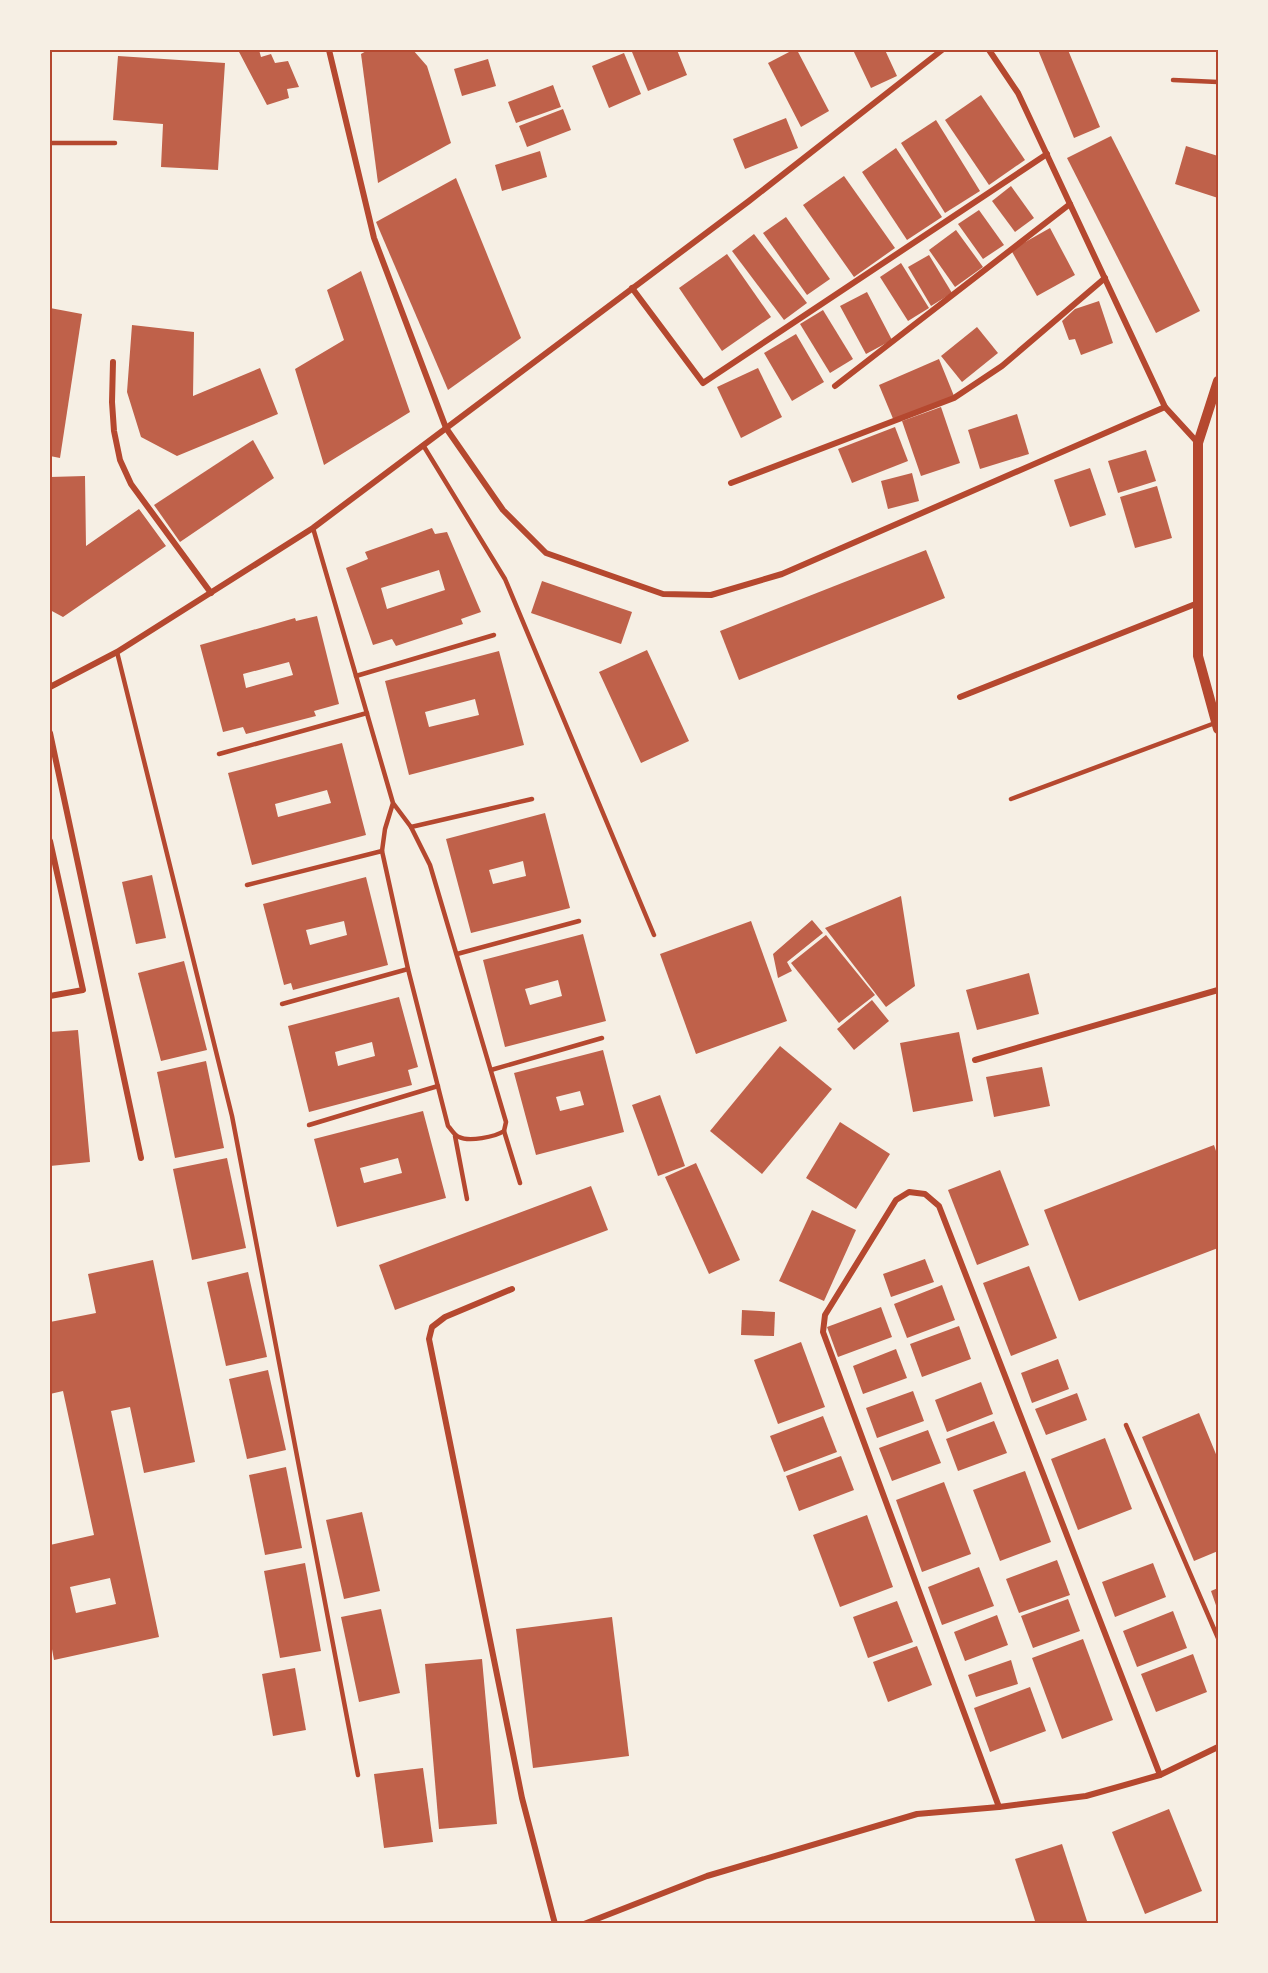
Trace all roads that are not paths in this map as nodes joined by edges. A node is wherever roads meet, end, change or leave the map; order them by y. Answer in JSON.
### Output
{"nodes":[{"id":1,"x":329,"y":50,"type":"edge"},
{"id":2,"x":942,"y":50,"type":"edge"},
{"id":3,"x":988,"y":50,"type":"edge"},
{"id":4,"x":1173,"y":80,"type":"dead end"},
{"id":5,"x":1218,"y":82,"type":"edge"},
{"id":6,"x":115,"y":142,"type":"dead end"},
{"id":7,"x":50,"y":143,"type":"edge"},
{"id":8,"x":1047,"y":154,"type":"junction"},
{"id":9,"x":1070,"y":204,"type":"junction"},
{"id":10,"x":1105,"y":278,"type":"junction"},
{"id":11,"x":632,"y":288,"type":"junction"},
{"id":12,"x":113,"y":362,"type":"dead end"},
{"id":13,"x":1218,"y":381,"type":"edge"},
{"id":14,"x":836,"y":386,"type":"dead end"},
{"id":15,"x":1165,"y":407,"type":"junction"},
{"id":16,"x":446,"y":428,"type":"junction"},
{"id":17,"x":1198,"y":442,"type":"junction"},
{"id":18,"x":423,"y":445,"type":"junction"},
{"id":19,"x":731,"y":483,"type":"dead end"},
{"id":20,"x":313,"y":528,"type":"junction"},
{"id":21,"x":211,"y":593,"type":"junction"},
{"id":22,"x":1199,"y":603,"type":"junction"},
{"id":23,"x":494,"y":635,"type":"dead end"},
{"id":24,"x":117,"y":652,"type":"junction"},
{"id":25,"x":356,"y":676,"type":"junction"},
{"id":26,"x":50,"y":687,"type":"edge"},
{"id":27,"x":960,"y":697,"type":"dead end"},
{"id":28,"x":367,"y":713,"type":"junction"},
{"id":29,"x":1217,"y":726,"type":"edge"},
{"id":30,"x":50,"y":733,"type":"edge"},
{"id":31,"x":219,"y":754,"type":"dead end"},
{"id":32,"x":532,"y":799,"type":"dead end"},
{"id":33,"x":1011,"y":799,"type":"dead end"},
{"id":34,"x":393,"y":803,"type":"junction"},
{"id":35,"x":411,"y":827,"type":"junction"},
{"id":36,"x":50,"y":841,"type":"edge"},
{"id":37,"x":382,"y":851,"type":"junction"},
{"id":38,"x":247,"y":885,"type":"dead end"},
{"id":39,"x":579,"y":921,"type":"dead end"},
{"id":40,"x":654,"y":935,"type":"dead end"},
{"id":41,"x":457,"y":954,"type":"junction"},
{"id":42,"x":408,"y":969,"type":"junction"},
{"id":43,"x":1218,"y":990,"type":"edge"},
{"id":44,"x":50,"y":996,"type":"edge"},
{"id":45,"x":282,"y":1004,"type":"dead end"},
{"id":46,"x":602,"y":1038,"type":"dead end"},
{"id":47,"x":975,"y":1060,"type":"dead end"},
{"id":48,"x":491,"y":1070,"type":"junction"},
{"id":49,"x":438,"y":1086,"type":"junction"},
{"id":50,"x":309,"y":1125,"type":"dead end"},
{"id":51,"x":504,"y":1131,"type":"junction"},
{"id":52,"x":455,"y":1136,"type":"junction"},
{"id":53,"x":141,"y":1158,"type":"dead end"},
{"id":54,"x":520,"y":1183,"type":"dead end"},
{"id":55,"x":467,"y":1199,"type":"dead end"},
{"id":56,"x":512,"y":1289,"type":"dead end"},
{"id":57,"x":1126,"y":1425,"type":"dead end"},
{"id":58,"x":1218,"y":1638,"type":"edge"},
{"id":59,"x":1218,"y":1748,"type":"edge"},
{"id":60,"x":358,"y":1775,"type":"dead end"},
{"id":61,"x":1160,"y":1775,"type":"junction"},
{"id":62,"x":999,"y":1807,"type":"junction"},
{"id":63,"x":555,"y":1923,"type":"edge"},
{"id":64,"x":584,"y":1923,"type":"edge"}],
"edges":[{"from":1,"to":16,"type":"street"},
{"from":2,"to":11,"type":"street"},
{"from":3,"to":8,"type":"street"},
{"from":4,"to":5,"type":"lane"},
{"from":6,"to":7,"type":"lane"},
{"from":8,"to":9,"type":"street"},
{"from":8,"to":11,"type":"street"},
{"from":9,"to":10,"type":"street"},
{"from":9,"to":14,"type":"street"},
{"from":10,"to":15,"type":"street"},
{"from":10,"to":19,"type":"street"},
{"from":11,"to":16,"type":"street"},
{"from":12,"to":21,"type":"street"},
{"from":13,"to":17,"type":"street"},
{"from":15,"to":16,"type":"street"},
{"from":15,"to":17,"type":"street"},
{"from":16,"to":18,"type":"street"},
{"from":17,"to":22,"type":"street"},
{"from":18,"to":20,"type":"street"},
{"from":18,"to":40,"type":"lane"},
{"from":20,"to":21,"type":"street"},
{"from":20,"to":25,"type":"lane"},
{"from":21,"to":24,"type":"street"},
{"from":22,"to":27,"type":"street"},
{"from":22,"to":29,"type":"street"},
{"from":23,"to":25,"type":"lane"},
{"from":24,"to":26,"type":"street"},
{"from":24,"to":60,"type":"lane"},
{"from":25,"to":28,"type":"lane"},
{"from":28,"to":31,"type":"lane"},
{"from":28,"to":34,"type":"lane"},
{"from":29,"to":33,"type":"lane"},
{"from":30,"to":53,"type":"street"},
{"from":32,"to":35,"type":"lane"},
{"from":34,"to":35,"type":"lane"},
{"from":34,"to":37,"type":"lane"},
{"from":35,"to":41,"type":"lane"},
{"from":36,"to":44,"type":"street"},
{"from":37,"to":38,"type":"lane"},
{"from":37,"to":42,"type":"lane"},
{"from":39,"to":41,"type":"lane"},
{"from":41,"to":48,"type":"lane"},
{"from":42,"to":45,"type":"lane"},
{"from":42,"to":49,"type":"lane"},
{"from":43,"to":47,"type":"street"},
{"from":46,"to":48,"type":"lane"},
{"from":48,"to":51,"type":"lane"},
{"from":49,"to":50,"type":"lane"},
{"from":49,"to":52,"type":"lane"},
{"from":51,"to":52,"type":"lane"},
{"from":51,"to":54,"type":"lane"},
{"from":52,"to":55,"type":"lane"},
{"from":56,"to":63,"type":"street"},
{"from":57,"to":58,"type":"lane"},
{"from":59,"to":61,"type":"street"},
{"from":61,"to":62,"type":"street"},
{"from":61,"to":62,"type":"street"},
{"from":62,"to":64,"type":"street"}]}
